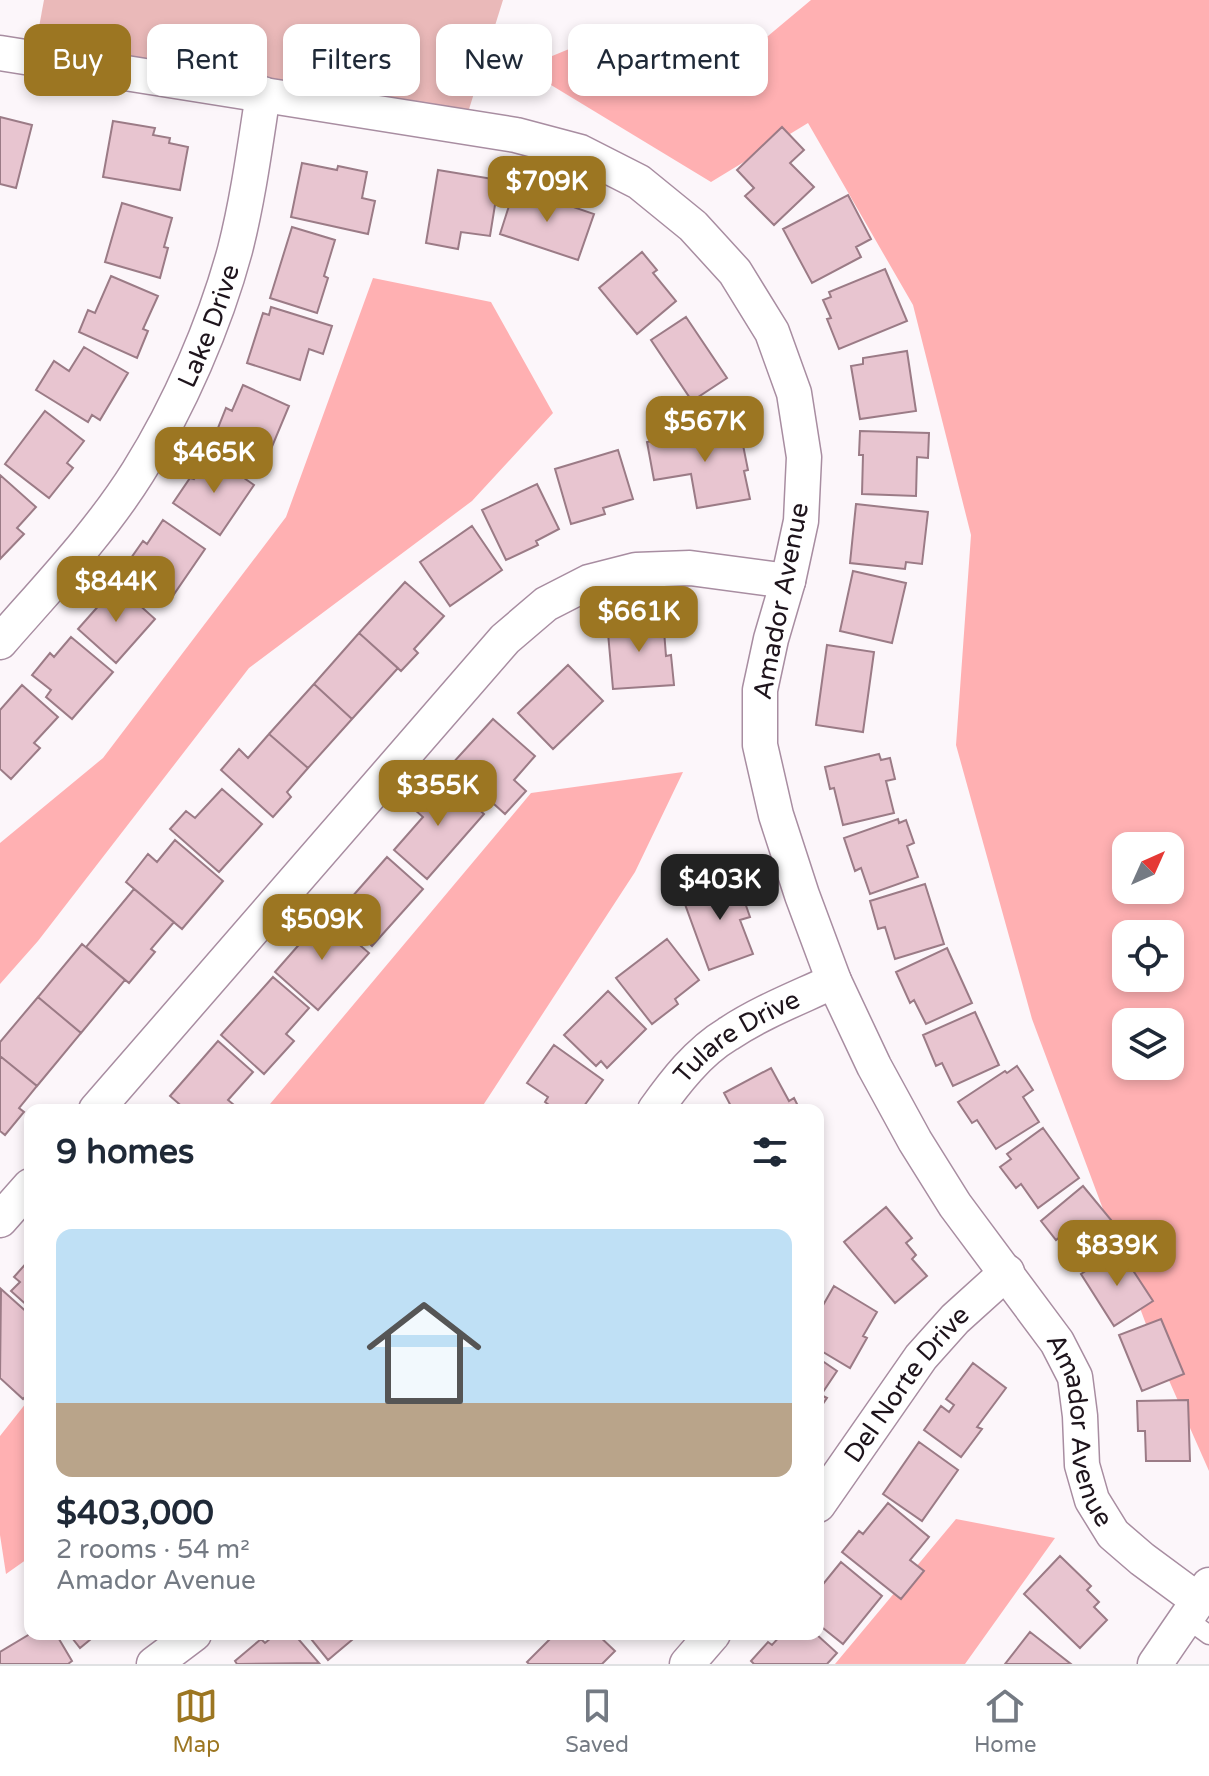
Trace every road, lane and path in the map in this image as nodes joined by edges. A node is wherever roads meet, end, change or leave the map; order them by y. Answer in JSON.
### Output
{"nodes":[{"id":1,"x":0,"y":53,"type":"edge"},
{"id":2,"x":147,"y":76,"type":"edge"},
{"id":3,"x":267,"y":95,"type":"edge"},
{"id":4,"x":263,"y":96,"type":"edge"},
{"id":5,"x":788,"y":581,"type":"junction"},
{"id":6,"x":0,"y":642,"type":"edge"},
{"id":7,"x":834,"y":981,"type":"junction"},
{"id":8,"x":101,"y":1104,"type":"edge"},
{"id":9,"x":660,"y":1104,"type":"edge"},
{"id":10,"x":24,"y":1193,"type":"edge"},
{"id":11,"x":0,"y":1220,"type":"edge"},
{"id":12,"x":1007,"y":1272,"type":"junction"},
{"id":13,"x":824,"y":1496,"type":"edge"},
{"id":14,"x":1201,"y":1610,"type":"edge"},
{"id":15,"x":186,"y":1640,"type":"edge"},
{"id":16,"x":708,"y":1640,"type":"edge"},
{"id":17,"x":1162,"y":1662,"type":"edge"},
{"id":18,"x":154,"y":1664,"type":"edge"},
{"id":19,"x":687,"y":1664,"type":"edge"}],
"edges":[{"from":1,"to":2,"type":"street","name":"Amador Avenue"},
{"from":3,"to":5,"type":"street","name":"Amador Avenue"},
{"from":4,"to":6,"type":"street","name":"Lake Drive"},
{"from":5,"to":7,"type":"street","name":"Amador Avenue"},
{"from":5,"to":8,"type":"street"},
{"from":7,"to":9,"type":"street","name":"Tulare Drive"},
{"from":7,"to":12,"type":"street","name":"Amador Avenue"},
{"from":10,"to":11,"type":"street"},
{"from":12,"to":13,"type":"street","name":"Del Norte Drive"},
{"from":12,"to":14,"type":"street","name":"Amador Avenue"},
{"from":14,"to":17,"type":"street"},
{"from":15,"to":18,"type":"street"},
{"from":16,"to":19,"type":"street"}]}
